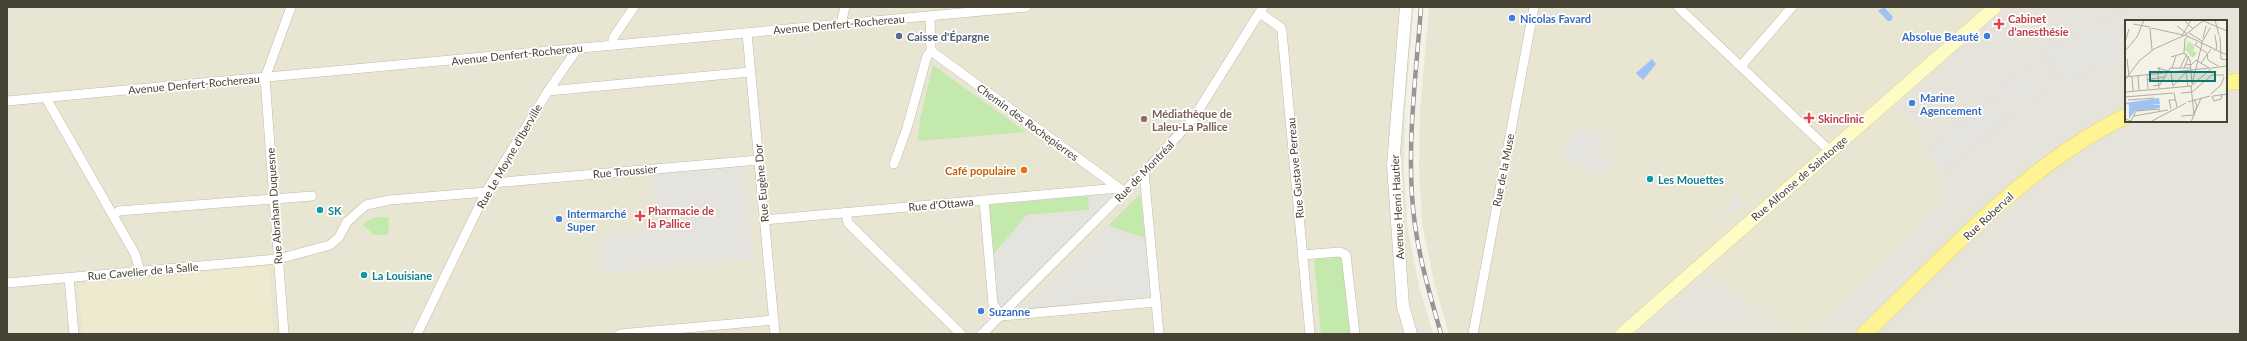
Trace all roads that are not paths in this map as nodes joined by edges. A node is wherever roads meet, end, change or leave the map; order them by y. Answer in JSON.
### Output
{"nodes":[{"id":1,"x":291,"y":7,"type":"edge"},
{"id":2,"x":634,"y":7,"type":"edge"},
{"id":3,"x":845,"y":7,"type":"edge"},
{"id":4,"x":1026,"y":7,"type":"edge"},
{"id":5,"x":1406,"y":7,"type":"edge"},
{"id":6,"x":1534,"y":7,"type":"edge"},
{"id":7,"x":1678,"y":7,"type":"edge"},
{"id":8,"x":1792,"y":7,"type":"edge"},
{"id":9,"x":1995,"y":7,"type":"edge"},
{"id":10,"x":1262,"y":10,"type":"edge"},
{"id":11,"x":930,"y":16,"type":"junction"},
{"id":12,"x":840,"y":24,"type":"junction"},
{"id":13,"x":746,"y":33,"type":"junction"},
{"id":14,"x":613,"y":45,"type":"junction"},
{"id":15,"x":578,"y":48,"type":"junction"},
{"id":16,"x":931,"y":51,"type":"junction"},
{"id":17,"x":1740,"y":66,"type":"junction"},
{"id":18,"x":750,"y":72,"type":"junction"},
{"id":19,"x":265,"y":78,"type":"junction"},
{"id":20,"x":2240,"y":81,"type":"edge"},
{"id":21,"x":2227,"y":83,"type":"edge"},
{"id":22,"x":548,"y":91,"type":"junction"},
{"id":23,"x":46,"y":98,"type":"junction"},
{"id":24,"x":7,"y":101,"type":"edge"},
{"id":25,"x":2125,"y":117,"type":"edge"},
{"id":26,"x":1830,"y":151,"type":"junction"},
{"id":27,"x":759,"y":160,"type":"junction"},
{"id":28,"x":894,"y":164,"type":"dead end"},
{"id":29,"x":1144,"y":172,"type":"junction"},
{"id":30,"x":492,"y":183,"type":"junction"},
{"id":31,"x":1121,"y":190,"type":"junction"},
{"id":32,"x":486,"y":192,"type":"junction"},
{"id":33,"x":312,"y":196,"type":"dead end"},
{"id":34,"x":274,"y":200,"type":"junction"},
{"id":35,"x":984,"y":200,"type":"junction"},
{"id":36,"x":846,"y":212,"type":"junction"},
{"id":37,"x":114,"y":215,"type":"junction"},
{"id":38,"x":764,"y":220,"type":"junction"},
{"id":39,"x":1302,"y":255,"type":"junction"},
{"id":40,"x":278,"y":259,"type":"junction"},
{"id":41,"x":140,"y":271,"type":"junction"},
{"id":42,"x":69,"y":278,"type":"junction"},
{"id":43,"x":7,"y":283,"type":"edge"},
{"id":44,"x":1156,"y":302,"type":"junction"},
{"id":45,"x":1001,"y":316,"type":"junction"},
{"id":46,"x":774,"y":320,"type":"junction"},
{"id":47,"x":74,"y":334,"type":"edge"},
{"id":48,"x":284,"y":334,"type":"edge"},
{"id":49,"x":417,"y":334,"type":"edge"},
{"id":50,"x":620,"y":334,"type":"edge"},
{"id":51,"x":775,"y":334,"type":"edge"},
{"id":52,"x":961,"y":334,"type":"edge"},
{"id":53,"x":982,"y":334,"type":"edge"},
{"id":54,"x":1159,"y":334,"type":"edge"},
{"id":55,"x":1310,"y":334,"type":"edge"},
{"id":56,"x":1355,"y":334,"type":"edge"},
{"id":57,"x":1411,"y":334,"type":"edge"},
{"id":58,"x":1473,"y":334,"type":"edge"},
{"id":59,"x":1622,"y":334,"type":"edge"},
{"id":60,"x":1864,"y":334,"type":"edge"}],
"edges":[{"from":1,"to":19,"type":"street"},
{"from":2,"to":14,"type":"street"},
{"from":3,"to":12,"type":"street"},
{"from":4,"to":11,"type":"street","name":"Avenue Denfert-Rochereau"},
{"from":5,"to":57,"type":"street","name":"Avenue Henri Hautier"},
{"from":6,"to":58,"type":"street","name":"Rue de la Muse"},
{"from":7,"to":17,"type":"street"},
{"from":8,"to":17,"type":"street"},
{"from":9,"to":26,"type":"main road","name":"Rue Alfonse de Saintonge"},
{"from":10,"to":29,"type":"street","name":"Rue de Montréal"},
{"from":10,"to":39,"type":"street","name":"Rue Gustave Perreau"},
{"from":11,"to":12,"type":"street","name":"Avenue Denfert-Rochereau"},
{"from":11,"to":16,"type":"street"},
{"from":12,"to":13,"type":"street","name":"Avenue Denfert-Rochereau"},
{"from":13,"to":14,"type":"street","name":"Avenue Denfert-Rochereau"},
{"from":13,"to":18,"type":"street","name":"Rue Eugène Dor"},
{"from":14,"to":15,"type":"street","name":"Avenue Denfert-Rochereau"},
{"from":15,"to":19,"type":"street","name":"Avenue Denfert-Rochereau"},
{"from":15,"to":22,"type":"street","name":"Rue Le Moyne d'Iberville"},
{"from":16,"to":28,"type":"street"},
{"from":16,"to":31,"type":"street","name":"Chemin des Rochepierres"},
{"from":17,"to":26,"type":"street"},
{"from":18,"to":22,"type":"street"},
{"from":18,"to":27,"type":"street","name":"Rue Eugène Dor"},
{"from":19,"to":23,"type":"street","name":"Avenue Denfert-Rochereau"},
{"from":19,"to":34,"type":"street","name":"Rue Abraham Duquesne"},
{"from":20,"to":21,"type":"main road"},
{"from":22,"to":30,"type":"street","name":"Rue Le Moyne d'Iberville"},
{"from":23,"to":24,"type":"street","name":"Avenue Denfert-Rochereau"},
{"from":23,"to":37,"type":"street"},
{"from":25,"to":60,"type":"main road","name":"Rue Roberval"},
{"from":26,"to":59,"type":"main road","name":"Rue Alfonse de Saintonge"},
{"from":27,"to":30,"type":"street","name":"Rue Troussier"},
{"from":27,"to":38,"type":"street","name":"Rue Eugène Dor"},
{"from":29,"to":31,"type":"street","name":"Rue de Montréal"},
{"from":29,"to":44,"type":"street"},
{"from":30,"to":32,"type":"street","name":"Rue Le Moyne d'Iberville"},
{"from":31,"to":35,"type":"street","name":"Rue d'Ottawa"},
{"from":31,"to":45,"type":"street","name":"Rue de Montréal"},
{"from":32,"to":40,"type":"street","name":"Rue Cavelier de la Salle"},
{"from":32,"to":49,"type":"street","name":"Rue Le Moyne d'Iberville"},
{"from":33,"to":34,"type":"street"},
{"from":34,"to":37,"type":"street"},
{"from":34,"to":40,"type":"street","name":"Rue Abraham Duquesne"},
{"from":35,"to":36,"type":"street","name":"Rue d'Ottawa"},
{"from":35,"to":45,"type":"street"},
{"from":36,"to":38,"type":"street","name":"Rue d'Ottawa"},
{"from":36,"to":52,"type":"street"},
{"from":37,"to":41,"type":"street"},
{"from":38,"to":46,"type":"street","name":"Rue Eugène Dor"},
{"from":39,"to":55,"type":"street","name":"Rue Gustave Perreau"},
{"from":39,"to":56,"type":"street"},
{"from":40,"to":41,"type":"street","name":"Rue Cavelier de la Salle"},
{"from":40,"to":48,"type":"street","name":"Rue Abraham Duquesne"},
{"from":41,"to":42,"type":"street","name":"Rue Cavelier de la Salle"},
{"from":42,"to":43,"type":"street","name":"Rue Cavelier de la Salle"},
{"from":42,"to":47,"type":"street"},
{"from":44,"to":45,"type":"street"},
{"from":44,"to":54,"type":"street"},
{"from":45,"to":53,"type":"street","name":"Rue de Montréal"},
{"from":46,"to":50,"type":"street"},
{"from":46,"to":51,"type":"street","name":"Rue Eugène Dor"}]}
